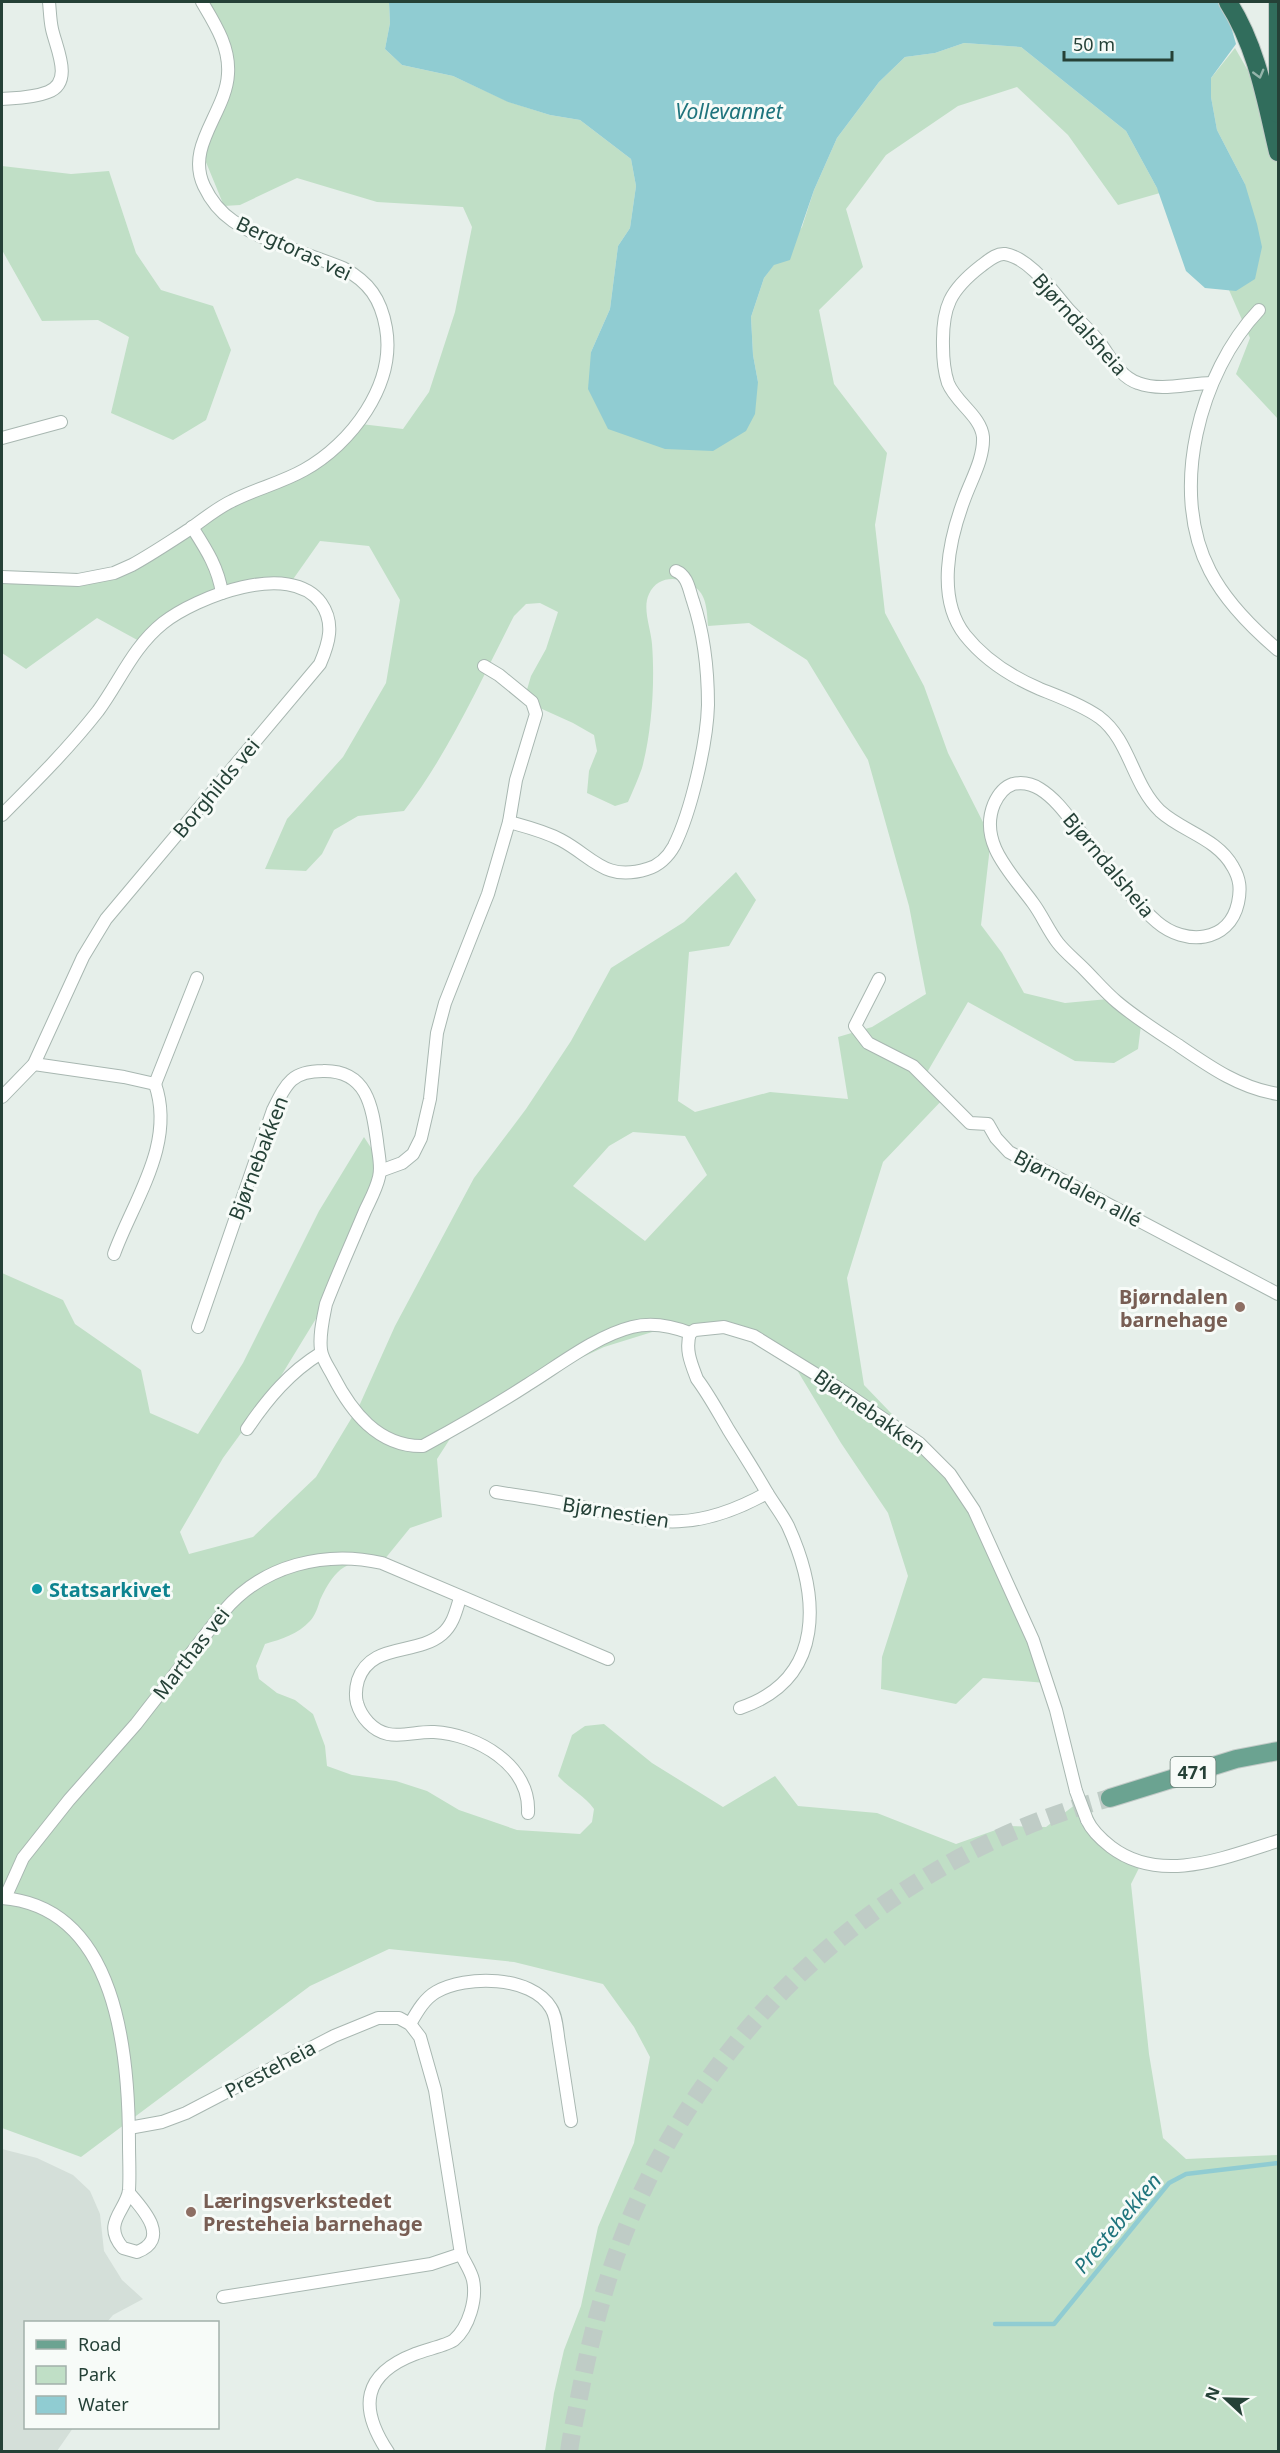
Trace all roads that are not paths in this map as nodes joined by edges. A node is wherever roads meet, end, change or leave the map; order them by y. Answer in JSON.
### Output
{"nodes":[{"id":1,"x":50,"y":2,"type":"edge"},
{"id":2,"x":202,"y":2,"type":"edge"},
{"id":3,"x":1228,"y":2,"type":"edge"},
{"id":4,"x":1278,"y":2,"type":"edge"},
{"id":5,"x":2,"y":99,"type":"edge"},
{"id":6,"x":1278,"y":133,"type":"edge"},
{"id":7,"x":1278,"y":152,"type":"edge"},
{"id":8,"x":1259,"y":310,"type":"dead end"},
{"id":9,"x":1212,"y":383,"type":"junction"},
{"id":10,"x":61,"y":422,"type":"dead end"},
{"id":11,"x":2,"y":438,"type":"edge"},
{"id":12,"x":192,"y":527,"type":"junction"},
{"id":13,"x":676,"y":571,"type":"dead end"},
{"id":14,"x":2,"y":577,"type":"edge"},
{"id":15,"x":222,"y":593,"type":"junction"},
{"id":16,"x":1278,"y":650,"type":"edge"},
{"id":17,"x":484,"y":666,"type":"dead end"},
{"id":18,"x":2,"y":814,"type":"edge"},
{"id":19,"x":509,"y":822,"type":"junction"},
{"id":20,"x":197,"y":978,"type":"dead end"},
{"id":21,"x":879,"y":979,"type":"dead end"},
{"id":22,"x":34,"y":1064,"type":"junction"},
{"id":23,"x":155,"y":1084,"type":"junction"},
{"id":24,"x":1278,"y":1094,"type":"edge"},
{"id":25,"x":2,"y":1096,"type":"edge"},
{"id":26,"x":380,"y":1172,"type":"junction"},
{"id":27,"x":114,"y":1254,"type":"dead end"},
{"id":28,"x":1278,"y":1294,"type":"edge"},
{"id":29,"x":198,"y":1327,"type":"dead end"},
{"id":30,"x":690,"y":1333,"type":"junction"},
{"id":31,"x":321,"y":1353,"type":"junction"},
{"id":32,"x":247,"y":1429,"type":"dead end"},
{"id":33,"x":495,"y":1492,"type":"dead end"},
{"id":34,"x":767,"y":1493,"type":"junction"},
{"id":35,"x":460,"y":1598,"type":"junction"},
{"id":36,"x":608,"y":1659,"type":"dead end"},
{"id":37,"x":740,"y":1708,"type":"dead end"},
{"id":38,"x":1278,"y":1751,"type":"edge"},
{"id":39,"x":1278,"y":1761,"type":"edge"},
{"id":40,"x":528,"y":1813,"type":"dead end"},
{"id":41,"x":1278,"y":1841,"type":"edge"},
{"id":42,"x":3,"y":1898,"type":"edge"},
{"id":43,"x":410,"y":2024,"type":"junction"},
{"id":44,"x":571,"y":2121,"type":"dead end"},
{"id":45,"x":129,"y":2128,"type":"junction"},
{"id":46,"x":129,"y":2193,"type":"junction"},
{"id":47,"x":461,"y":2254,"type":"junction"},
{"id":48,"x":223,"y":2297,"type":"dead end"},
{"id":49,"x":388,"y":2451,"type":"edge"}],
"edges":[{"from":1,"to":5,"type":"street"},
{"from":2,"to":12,"type":"street","name":"Bergtoras vei"},
{"from":3,"to":7,"type":"highway","one_way":true},
{"from":4,"to":6,"type":"highway"},
{"from":8,"to":9,"type":"street"},
{"from":9,"to":16,"type":"street"},
{"from":9,"to":24,"type":"street","name":"Bjørndalsheia"},
{"from":10,"to":11,"type":"street"},
{"from":12,"to":14,"type":"street","name":"Bergtoras vei"},
{"from":12,"to":15,"type":"street"},
{"from":13,"to":19,"type":"street"},
{"from":15,"to":18,"type":"street","name":"Borghilds vei"},
{"from":15,"to":22,"type":"street","name":"Borghilds vei"},
{"from":17,"to":19,"type":"street"},
{"from":19,"to":26,"type":"street"},
{"from":20,"to":23,"type":"street"},
{"from":21,"to":28,"type":"street","name":"Bjørndalen allé"},
{"from":22,"to":23,"type":"street"},
{"from":22,"to":25,"type":"street","name":"Borghilds vei"},
{"from":23,"to":27,"type":"street"},
{"from":26,"to":29,"type":"street","name":"Bjørnebakken"},
{"from":26,"to":31,"type":"street","name":"Bjørnebakken"},
{"from":30,"to":31,"type":"street","name":"Bjørnebakken"},
{"from":30,"to":34,"type":"street"},
{"from":30,"to":41,"type":"street","name":"Bjørnebakken","bridge":true},
{"from":31,"to":32,"type":"street"},
{"from":33,"to":34,"type":"street","name":"Bjørnestien"},
{"from":34,"to":37,"type":"street"},
{"from":35,"to":36,"type":"street","name":"Marthas vei"},
{"from":35,"to":40,"type":"street"},
{"from":35,"to":42,"type":"street","name":"Marthas vei"},
{"from":38,"to":39,"type":"main road","number":"471"},
{"from":42,"to":45,"type":"street"},
{"from":43,"to":44,"type":"street"},
{"from":43,"to":45,"type":"street","name":"Presteheia"},
{"from":43,"to":47,"type":"street"},
{"from":45,"to":46,"type":"street"},
{"from":46,"to":46,"type":"street"},
{"from":47,"to":48,"type":"street"},
{"from":47,"to":49,"type":"street"}]}
